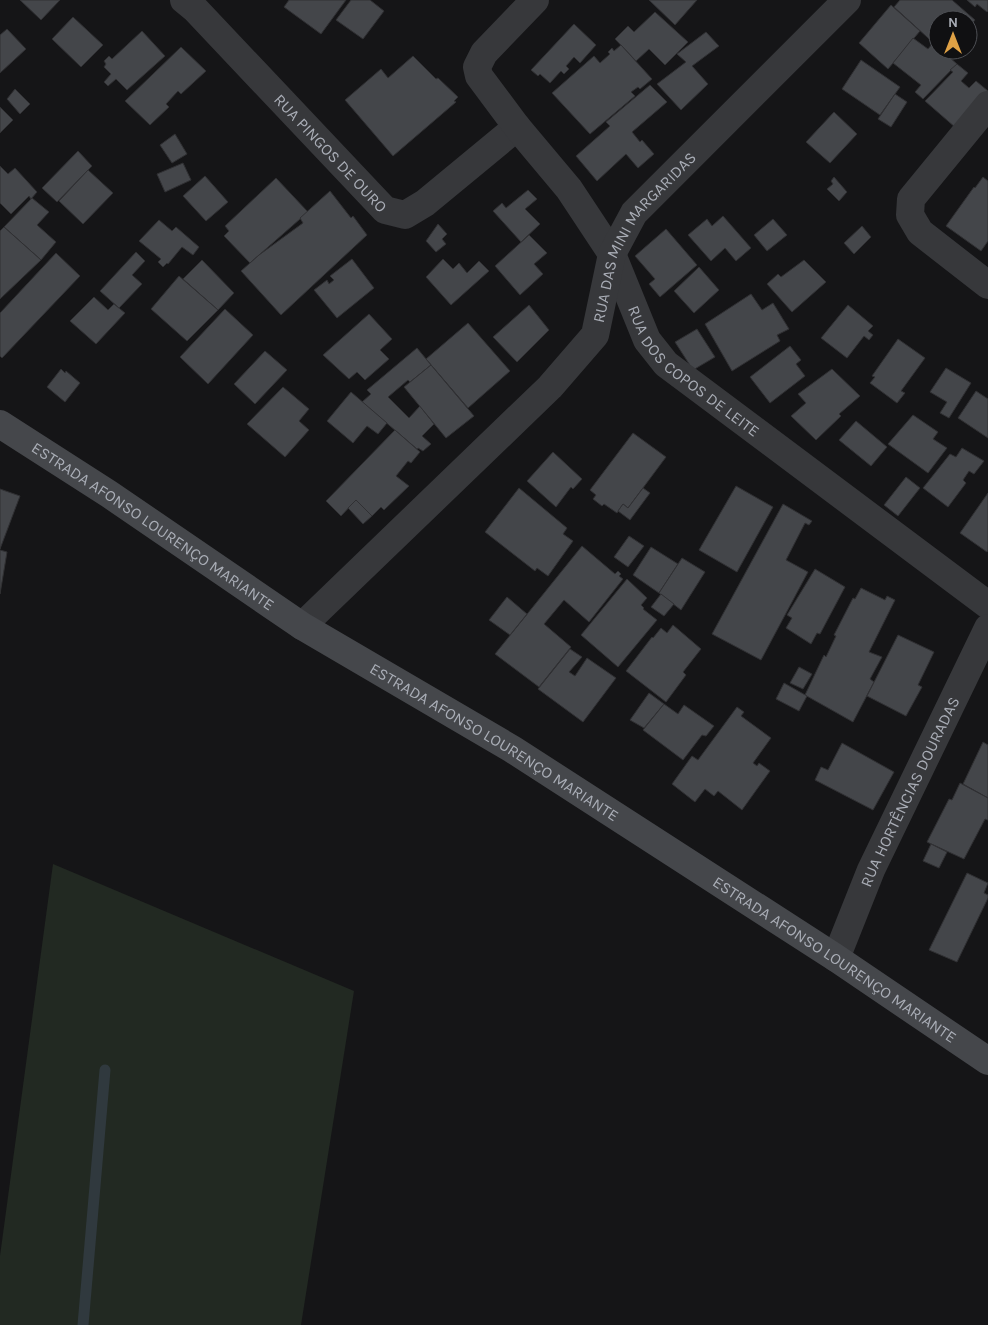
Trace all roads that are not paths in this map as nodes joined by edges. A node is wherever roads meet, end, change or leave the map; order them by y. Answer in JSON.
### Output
{"nodes":[{"id":1,"x":184,"y":0,"type":"edge"},
{"id":2,"x":535,"y":0,"type":"edge"},
{"id":3,"x":847,"y":0,"type":"edge"},
{"id":4,"x":988,"y":104,"type":"edge"},
{"id":5,"x":518,"y":127,"type":"junction"},
{"id":6,"x":612,"y":254,"type":"junction"},
{"id":7,"x":988,"y":286,"type":"edge"},
{"id":8,"x":0,"y":424,"type":"edge"},
{"id":9,"x":988,"y":606,"type":"edge"},
{"id":10,"x":302,"y":626,"type":"junction"},
{"id":11,"x":988,"y":628,"type":"edge"},
{"id":12,"x":836,"y":958,"type":"junction"},
{"id":13,"x":988,"y":1062,"type":"edge"}],
"edges":[{"from":1,"to":5,"type":"street","name":"RUA PINGOS DE OURO"},
{"from":2,"to":5,"type":"street","name":"RUA DOS COPOS DE LEITE"},
{"from":3,"to":6,"type":"street","name":"RUA DAS MINI MARGARIDAS"},
{"from":4,"to":7,"type":"street"},
{"from":5,"to":6,"type":"street","name":"RUA DOS COPOS DE LEITE"},
{"from":6,"to":9,"type":"street","name":"RUA DOS COPOS DE LEITE"},
{"from":6,"to":10,"type":"street","name":"RUA DAS MINI MARGARIDAS"},
{"from":8,"to":10,"type":"main road","name":"ESTRADA AFONSO LOURENÇO MARIANTE"},
{"from":10,"to":12,"type":"main road","name":"ESTRADA AFONSO LOURENÇO MARIANTE"},
{"from":11,"to":12,"type":"street","name":"RUA HORTÊNCIAS DOURADAS"},
{"from":12,"to":13,"type":"main road","name":"ESTRADA AFONSO LOURENÇO MARIANTE"}]}
